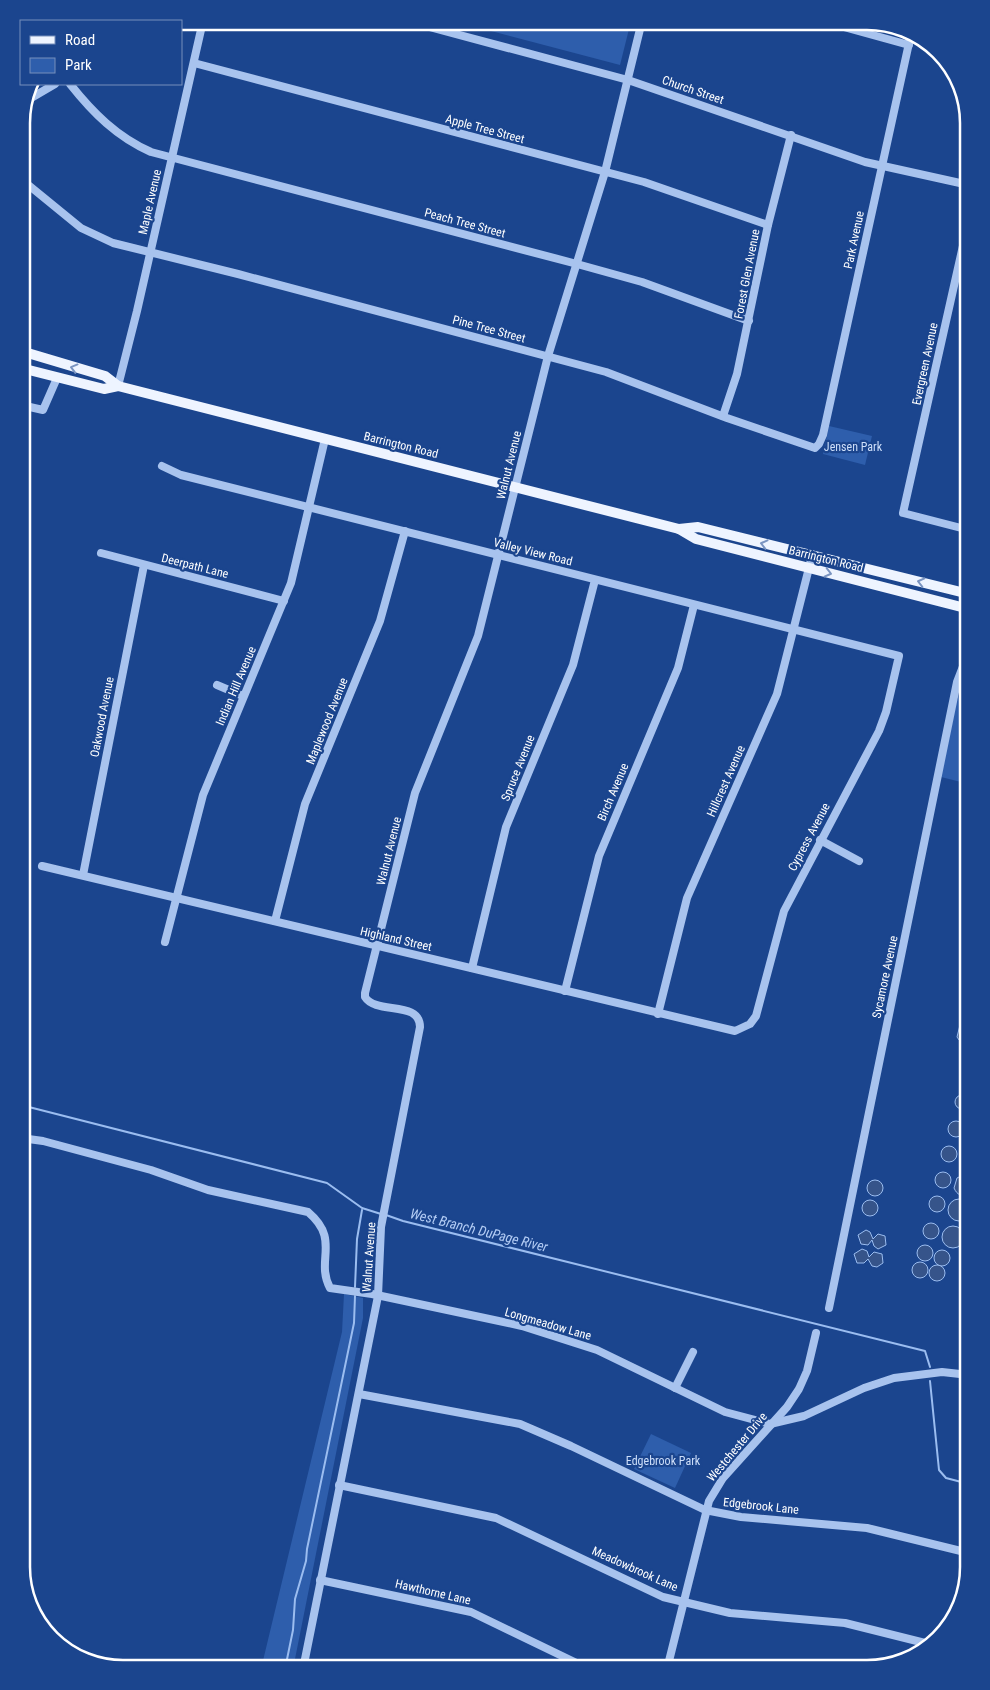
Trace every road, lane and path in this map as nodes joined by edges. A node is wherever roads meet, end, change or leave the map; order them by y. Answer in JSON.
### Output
{"nodes":[{"id":1,"x":201,"y":30,"type":"edge"},
{"id":2,"x":442,"y":30,"type":"edge"},
{"id":3,"x":640,"y":30,"type":"edge"},
{"id":4,"x":852,"y":30,"type":"edge"},
{"id":5,"x":910,"y":41,"type":"edge"},
{"id":6,"x":909,"y":45,"type":"junction"},
{"id":7,"x":194,"y":63,"type":"junction"},
{"id":8,"x":628,"y":80,"type":"junction"},
{"id":9,"x":54,"y":85,"type":"edge"},
{"id":10,"x":71,"y":85,"type":"edge"},
{"id":11,"x":34,"y":97,"type":"edge"},
{"id":12,"x":791,"y":135,"type":"junction"},
{"id":13,"x":172,"y":158,"type":"junction"},
{"id":14,"x":882,"y":166,"type":"junction"},
{"id":15,"x":605,"y":172,"type":"junction"},
{"id":16,"x":960,"y":183,"type":"edge"},
{"id":17,"x":30,"y":186,"type":"edge"},
{"id":18,"x":768,"y":225,"type":"junction"},
{"id":19,"x":151,"y":251,"type":"junction"},
{"id":20,"x":960,"y":259,"type":"edge"},
{"id":21,"x":577,"y":264,"type":"junction"},
{"id":22,"x":749,"y":321,"type":"junction"},
{"id":23,"x":30,"y":354,"type":"edge"},
{"id":24,"x":548,"y":356,"type":"junction"},
{"id":25,"x":30,"y":370,"type":"edge"},
{"id":26,"x":57,"y":378,"type":"junction"},
{"id":27,"x":118,"y":386,"type":"junction"},
{"id":28,"x":30,"y":407,"type":"edge"},
{"id":29,"x":723,"y":416,"type":"junction"},
{"id":30,"x":325,"y":439,"type":"junction"},
{"id":31,"x":815,"y":448,"type":"joint"},
{"id":32,"x":162,"y":466,"type":"dead end"},
{"id":33,"x":515,"y":487,"type":"junction"},
{"id":34,"x":310,"y":507,"type":"junction"},
{"id":35,"x":679,"y":528,"type":"junction"},
{"id":36,"x":960,"y":528,"type":"edge"},
{"id":37,"x":405,"y":531,"type":"junction"},
{"id":38,"x":101,"y":553,"type":"dead end"},
{"id":39,"x":498,"y":555,"type":"junction"},
{"id":40,"x":812,"y":556,"type":"junction"},
{"id":41,"x":144,"y":565,"type":"junction"},
{"id":42,"x":810,"y":568,"type":"junction"},
{"id":43,"x":595,"y":580,"type":"junction"},
{"id":44,"x":960,"y":592,"type":"edge"},
{"id":45,"x":284,"y":601,"type":"junction"},
{"id":46,"x":694,"y":605,"type":"junction"},
{"id":47,"x":960,"y":607,"type":"edge"},
{"id":48,"x":794,"y":630,"type":"junction"},
{"id":49,"x":899,"y":656,"type":"joint"},
{"id":50,"x":960,"y":674,"type":"edge"},
{"id":51,"x":218,"y":685,"type":"dead end"},
{"id":52,"x":243,"y":696,"type":"junction"},
{"id":53,"x":820,"y":840,"type":"junction"},
{"id":54,"x":858,"y":861,"type":"dead end"},
{"id":55,"x":42,"y":866,"type":"dead end"},
{"id":56,"x":83,"y":875,"type":"junction"},
{"id":57,"x":177,"y":897,"type":"junction"},
{"id":58,"x":275,"y":921,"type":"junction"},
{"id":59,"x":165,"y":942,"type":"dead end"},
{"id":60,"x":376,"y":946,"type":"junction"},
{"id":61,"x":472,"y":968,"type":"junction"},
{"id":62,"x":565,"y":991,"type":"junction"},
{"id":63,"x":658,"y":1014,"type":"junction"},
{"id":64,"x":744,"y":1028,"type":"joint"},
{"id":65,"x":30,"y":1139,"type":"edge"},
{"id":66,"x":378,"y":1296,"type":"junction"},
{"id":67,"x":829,"y":1308,"type":"dead end"},
{"id":68,"x":816,"y":1333,"type":"dead end"},
{"id":69,"x":693,"y":1352,"type":"dead end"},
{"id":70,"x":960,"y":1374,"type":"edge"},
{"id":71,"x":675,"y":1388,"type":"junction"},
{"id":72,"x":359,"y":1394,"type":"junction"},
{"id":73,"x":770,"y":1424,"type":"junction"},
{"id":74,"x":339,"y":1485,"type":"junction"},
{"id":75,"x":706,"y":1510,"type":"junction"},
{"id":76,"x":960,"y":1551,"type":"edge"},
{"id":77,"x":320,"y":1580,"type":"junction"},
{"id":78,"x":682,"y":1602,"type":"junction"},
{"id":79,"x":921,"y":1642,"type":"edge"},
{"id":80,"x":305,"y":1660,"type":"edge"},
{"id":81,"x":570,"y":1660,"type":"edge"},
{"id":82,"x":669,"y":1660,"type":"edge"}],
"edges":[{"from":1,"to":7,"type":"street","name":"Maple Avenue"},
{"from":2,"to":8,"type":"street","name":"Church Street"},
{"from":3,"to":8,"type":"street","name":"Walnut Avenue"},
{"from":4,"to":6,"type":"street"},
{"from":5,"to":6,"type":"street","name":"Park Avenue"},
{"from":6,"to":14,"type":"street","name":"Park Avenue"},
{"from":7,"to":13,"type":"street","name":"Maple Avenue"},
{"from":7,"to":15,"type":"street","name":"Apple Tree Street"},
{"from":8,"to":12,"type":"street","name":"Church Street"},
{"from":8,"to":15,"type":"street","name":"Walnut Avenue"},
{"from":9,"to":11,"type":"street"},
{"from":10,"to":13,"type":"street","name":"Peach Tree Street"},
{"from":12,"to":14,"type":"street","name":"Church Street"},
{"from":12,"to":18,"type":"street","name":"Forest Glen Avenue"},
{"from":13,"to":19,"type":"street","name":"Maple Avenue"},
{"from":13,"to":21,"type":"street","name":"Peach Tree Street"},
{"from":14,"to":16,"type":"street","name":"Church Street"},
{"from":14,"to":31,"type":"street","name":"Park Avenue"},
{"from":15,"to":18,"type":"street","name":"Apple Tree Street"},
{"from":15,"to":21,"type":"street","name":"Walnut Avenue"},
{"from":17,"to":19,"type":"street","name":"Pine Tree Street"},
{"from":18,"to":22,"type":"street","name":"Forest Glen Avenue"},
{"from":19,"to":24,"type":"street","name":"Pine Tree Street"},
{"from":19,"to":27,"type":"street","name":"Maple Avenue"},
{"from":20,"to":36,"type":"street","name":"Evergreen Avenue"},
{"from":21,"to":22,"type":"street","name":"Peach Tree Street"},
{"from":21,"to":24,"type":"street","name":"Walnut Avenue"},
{"from":22,"to":29,"type":"street","name":"Forest Glen Avenue"},
{"from":27,"to":23,"type":"main road","name":"Barrington Road","one_way":true},
{"from":24,"to":29,"type":"street","name":"Pine Tree Street"},
{"from":24,"to":33,"type":"street","name":"Walnut Avenue"},
{"from":25,"to":26,"type":"main road","name":"Barrington Road"},
{"from":26,"to":27,"type":"main road","name":"Barrington Road"},
{"from":26,"to":28,"type":"street"},
{"from":27,"to":30,"type":"main road","name":"Barrington Road"},
{"from":29,"to":31,"type":"street","name":"Pine Tree Street"},
{"from":30,"to":33,"type":"main road","name":"Barrington Road"},
{"from":30,"to":34,"type":"street","name":"Indian Hill Avenue"},
{"from":32,"to":34,"type":"street","name":"Valley View Road"},
{"from":33,"to":35,"type":"main road","name":"Barrington Road"},
{"from":33,"to":39,"type":"street","name":"Walnut Avenue"},
{"from":34,"to":37,"type":"street","name":"Valley View Road"},
{"from":34,"to":45,"type":"street","name":"Indian Hill Avenue"},
{"from":40,"to":35,"type":"main road","name":"Barrington Road","one_way":true},
{"from":35,"to":42,"type":"main road","name":"Barrington Road"},
{"from":37,"to":39,"type":"street","name":"Valley View Road"},
{"from":37,"to":58,"type":"street","name":"Maplewood Avenue"},
{"from":38,"to":41,"type":"street","name":"Deerpath Lane"},
{"from":39,"to":43,"type":"street","name":"Valley View Road"},
{"from":39,"to":60,"type":"street","name":"Walnut Avenue"},
{"from":40,"to":42,"type":"street","name":"Hillcrest Avenue"},
{"from":44,"to":40,"type":"main road","name":"Barrington Road","one_way":true},
{"from":41,"to":45,"type":"street","name":"Deerpath Lane"},
{"from":41,"to":56,"type":"street","name":"Oakwood Avenue"},
{"from":42,"to":47,"type":"main road","name":"Barrington Road","one_way":true},
{"from":42,"to":48,"type":"street","name":"Hillcrest Avenue"},
{"from":43,"to":46,"type":"street","name":"Valley View Road"},
{"from":43,"to":61,"type":"street","name":"Spruce Avenue"},
{"from":45,"to":52,"type":"street","name":"Indian Hill Avenue"},
{"from":46,"to":48,"type":"street","name":"Valley View Road"},
{"from":46,"to":62,"type":"street","name":"Birch Avenue"},
{"from":48,"to":49,"type":"street","name":"Valley View Road"},
{"from":48,"to":63,"type":"street","name":"Hillcrest Avenue"},
{"from":49,"to":53,"type":"street","name":"Cypress Avenue"},
{"from":50,"to":67,"type":"street","name":"Sycamore Avenue"},
{"from":51,"to":52,"type":"street"},
{"from":52,"to":57,"type":"street","name":"Indian Hill Avenue"},
{"from":53,"to":54,"type":"street"},
{"from":53,"to":64,"type":"street","name":"Cypress Avenue"},
{"from":55,"to":56,"type":"street","name":"Highland Street"},
{"from":56,"to":57,"type":"street","name":"Highland Street"},
{"from":57,"to":58,"type":"street","name":"Highland Street"},
{"from":57,"to":59,"type":"street","name":"Indian Hill Avenue"},
{"from":58,"to":60,"type":"street","name":"Highland Street"},
{"from":60,"to":61,"type":"street","name":"Highland Street"},
{"from":60,"to":66,"type":"street","name":"Walnut Avenue"},
{"from":61,"to":62,"type":"street","name":"Highland Street"},
{"from":62,"to":63,"type":"street","name":"Highland Street"},
{"from":63,"to":64,"type":"street","name":"Highland Street"},
{"from":65,"to":66,"type":"street","name":"Longmeadow Lane"},
{"from":66,"to":71,"type":"street","name":"Longmeadow Lane"},
{"from":66,"to":72,"type":"street","name":"Walnut Avenue"},
{"from":68,"to":73,"type":"street","name":"Westchester Drive"},
{"from":69,"to":71,"type":"street"},
{"from":70,"to":73,"type":"street","name":"Longmeadow Lane"},
{"from":71,"to":73,"type":"street","name":"Longmeadow Lane"},
{"from":72,"to":74,"type":"street","name":"Walnut Avenue"},
{"from":72,"to":75,"type":"street","name":"Edgebrook Lane"},
{"from":73,"to":75,"type":"street","name":"Westchester Drive"},
{"from":74,"to":77,"type":"street","name":"Walnut Avenue"},
{"from":74,"to":78,"type":"street","name":"Meadowbrook Lane"},
{"from":75,"to":76,"type":"street","name":"Edgebrook Lane"},
{"from":75,"to":78,"type":"street","name":"Westchester Drive"},
{"from":77,"to":80,"type":"street","name":"Walnut Avenue"},
{"from":77,"to":81,"type":"street","name":"Hawthorne Lane"},
{"from":78,"to":79,"type":"street","name":"Meadowbrook Lane"},
{"from":78,"to":82,"type":"street","name":"Westchester Drive"}]}
